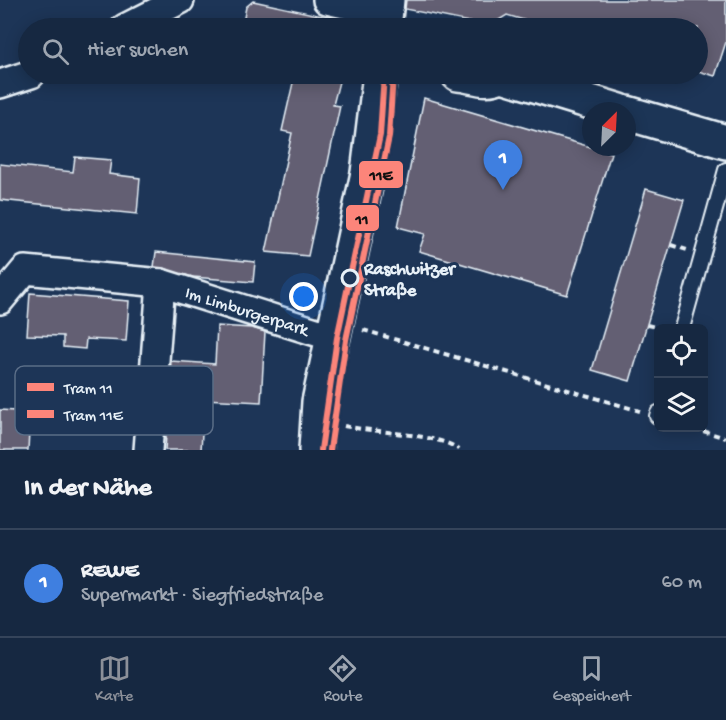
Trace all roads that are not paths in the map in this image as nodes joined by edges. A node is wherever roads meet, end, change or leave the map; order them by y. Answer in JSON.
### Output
{"nodes":[{"id":1,"x":180,"y":0,"type":"edge"},
{"id":2,"x":327,"y":0,"type":"edge"},
{"id":3,"x":385,"y":14,"type":"edge"},
{"id":4,"x":145,"y":18,"type":"edge"},
{"id":5,"x":18,"y":78,"type":"edge"},
{"id":6,"x":0,"y":84,"type":"edge"},
{"id":7,"x":379,"y":84,"type":"edge"},
{"id":8,"x":532,"y":84,"type":"edge"},
{"id":9,"x":591,"y":102,"type":"edge"},
{"id":10,"x":636,"y":116,"type":"edge"},
{"id":11,"x":726,"y":142,"type":"edge"},
{"id":12,"x":726,"y":170,"type":"edge"},
{"id":13,"x":161,"y":283,"type":"junction"},
{"id":14,"x":0,"y":300,"type":"edge"},
{"id":15,"x":683,"y":324,"type":"edge"},
{"id":16,"x":334,"y":329,"type":"junction"},
{"id":17,"x":155,"y":366,"type":"edge"},
{"id":18,"x":149,"y":435,"type":"edge"},
{"id":19,"x":316,"y":437,"type":"edge"},
{"id":20,"x":148,"y":450,"type":"edge"}],
"edges":[{"from":1,"to":4,"type":"street"},
{"from":2,"to":3,"type":"street"},
{"from":5,"to":6,"type":"street"},
{"from":7,"to":16,"type":"main road"},
{"from":8,"to":9,"type":"main road"},
{"from":10,"to":11,"type":"main road"},
{"from":12,"to":15,"type":"lane"},
{"from":13,"to":14,"type":"street","name":"Im Limburgerpark"},
{"from":13,"to":16,"type":"street","name":"Im Limburgerpark"},
{"from":13,"to":17,"type":"street","name":"Im Limburgerpark"},
{"from":16,"to":19,"type":"main road"},
{"from":18,"to":20,"type":"street","name":"Im Limburgerpark"}]}
